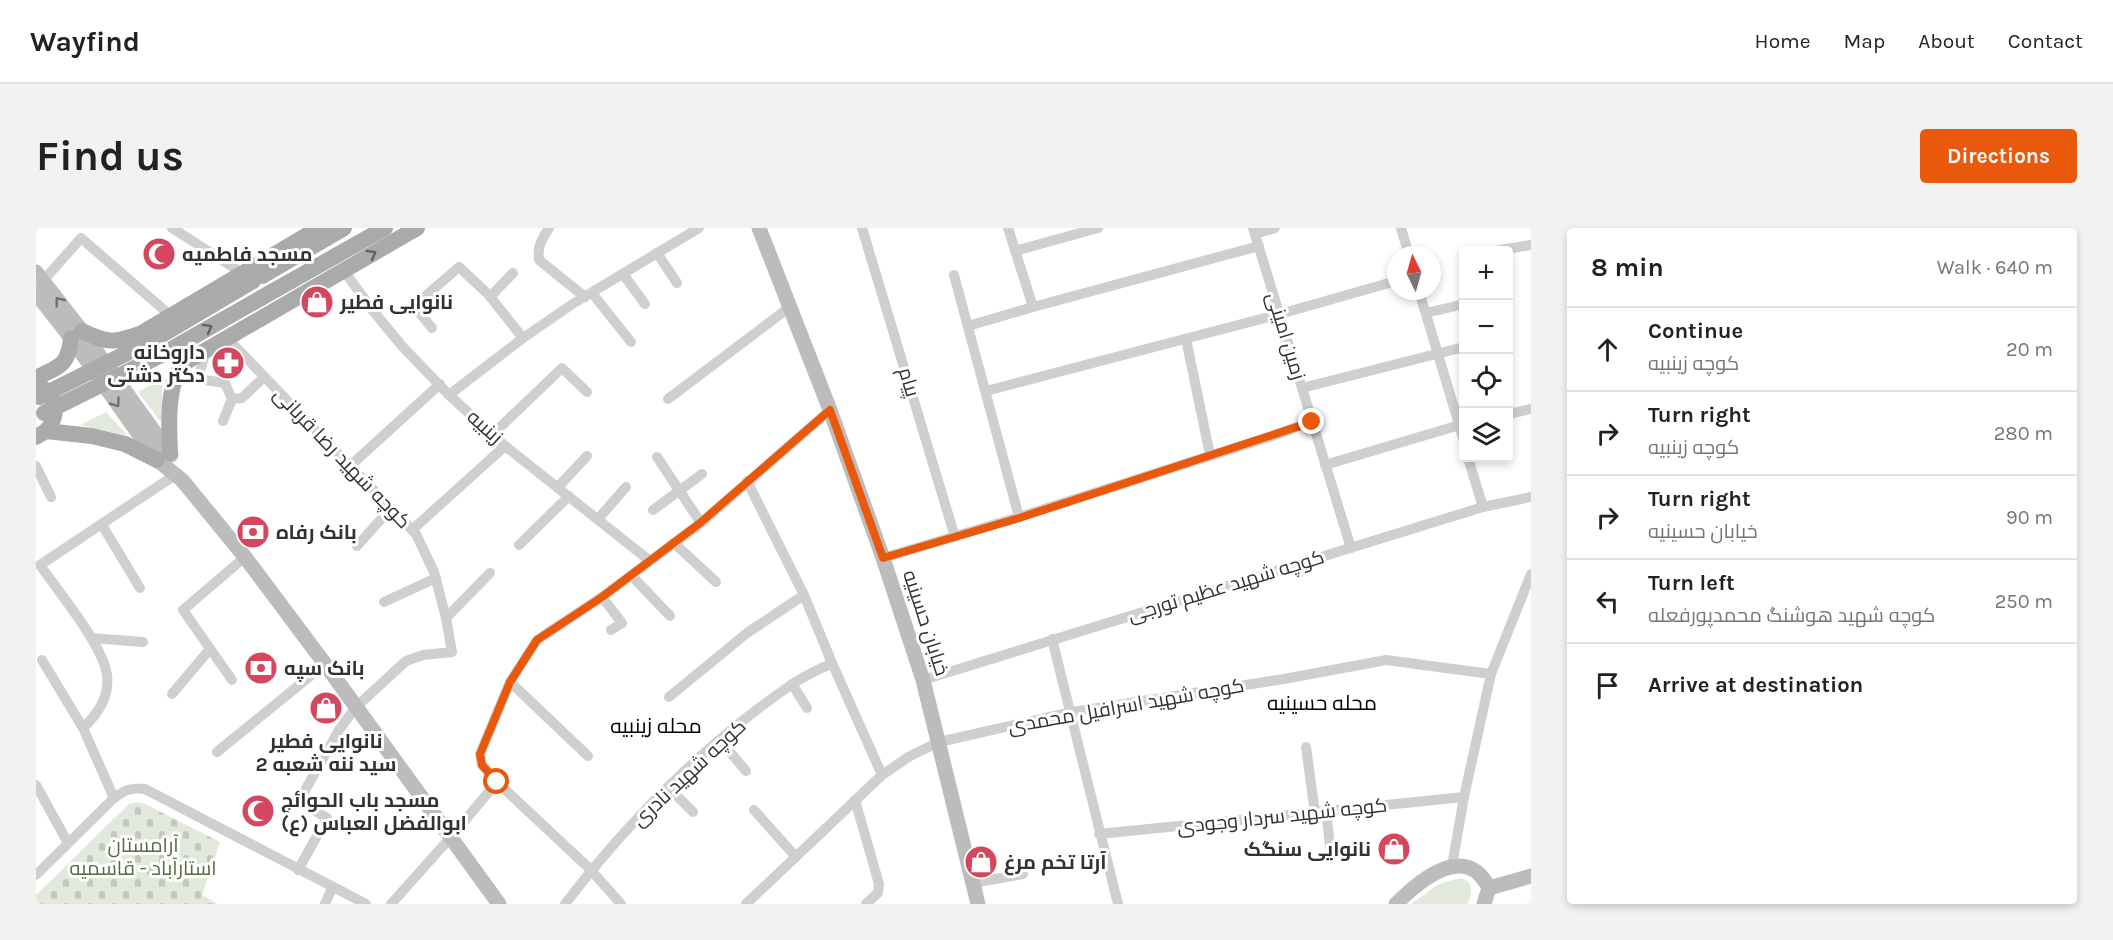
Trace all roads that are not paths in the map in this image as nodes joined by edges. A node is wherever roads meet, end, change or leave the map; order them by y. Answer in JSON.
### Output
{"nodes":[{"id":1,"x":172,"y":228,"type":"edge"},
{"id":2,"x":319,"y":228,"type":"edge"},
{"id":3,"x":344,"y":228,"type":"edge"},
{"id":4,"x":385,"y":228,"type":"edge"},
{"id":5,"x":417,"y":228,"type":"edge"},
{"id":6,"x":549,"y":228,"type":"edge"},
{"id":7,"x":699,"y":228,"type":"edge"},
{"id":8,"x":759,"y":228,"type":"edge"},
{"id":9,"x":862,"y":228,"type":"edge"},
{"id":10,"x":1008,"y":228,"type":"edge"},
{"id":11,"x":1098,"y":228,"type":"edge"},
{"id":12,"x":1275,"y":228,"type":"edge"},
{"id":13,"x":1401,"y":228,"type":"edge"},
{"id":14,"x":1254,"y":231,"type":"edge"},
{"id":15,"x":1531,"y":245,"type":"edge"},
{"id":16,"x":1259,"y":246,"type":"junction"},
{"id":17,"x":1406,"y":246,"type":"edge"},
{"id":18,"x":1513,"y":248,"type":"edge"},
{"id":19,"x":1015,"y":251,"type":"junction"},
{"id":20,"x":657,"y":253,"type":"junction"},
{"id":21,"x":344,"y":271,"type":"junction"},
{"id":22,"x":513,"y":273,"type":"dead end"},
{"id":23,"x":623,"y":274,"type":"junction"},
{"id":24,"x":954,"y":276,"type":"dead end"},
{"id":25,"x":248,"y":278,"type":"junction"},
{"id":26,"x":38,"y":282,"type":"edge"},
{"id":27,"x":677,"y":283,"type":"dead end"},
{"id":28,"x":1387,"y":283,"type":"edge"},
{"id":29,"x":588,"y":295,"type":"junction"},
{"id":30,"x":490,"y":297,"type":"junction"},
{"id":31,"x":1422,"y":300,"type":"edge"},
{"id":32,"x":645,"y":304,"type":"dead end"},
{"id":33,"x":1459,"y":305,"type":"edge"},
{"id":34,"x":791,"y":306,"type":"junction"},
{"id":35,"x":1033,"y":306,"type":"junction"},
{"id":36,"x":1426,"y":313,"type":"junction"},
{"id":37,"x":269,"y":314,"type":"junction"},
{"id":38,"x":1280,"y":314,"type":"junction"},
{"id":39,"x":171,"y":316,"type":"junction"},
{"id":40,"x":968,"y":326,"type":"junction"},
{"id":41,"x":432,"y":328,"type":"dead end"},
{"id":42,"x":76,"y":335,"type":"junction"},
{"id":43,"x":227,"y":338,"type":"junction"},
{"id":44,"x":523,"y":338,"type":"junction"},
{"id":45,"x":1186,"y":339,"type":"junction"},
{"id":46,"x":631,"y":342,"type":"dead end"},
{"id":47,"x":1459,"y":348,"type":"edge"},
{"id":48,"x":206,"y":350,"type":"junction"},
{"id":49,"x":1438,"y":353,"type":"junction"},
{"id":50,"x":264,"y":377,"type":"junction"},
{"id":51,"x":36,"y":378,"type":"edge"},
{"id":52,"x":440,"y":384,"type":"junction"},
{"id":53,"x":1302,"y":388,"type":"junction"},
{"id":54,"x":986,"y":391,"type":"junction"},
{"id":55,"x":587,"y":392,"type":"dead end"},
{"id":56,"x":450,"y":395,"type":"junction"},
{"id":57,"x":232,"y":399,"type":"junction"},
{"id":58,"x":668,"y":399,"type":"dead end"},
{"id":59,"x":38,"y":402,"type":"edge"},
{"id":60,"x":1531,"y":409,"type":"edge"},
{"id":61,"x":830,"y":410,"type":"junction"},
{"id":62,"x":1513,"y":413,"type":"edge"},
{"id":63,"x":1459,"y":418,"type":"edge"},
{"id":64,"x":223,"y":421,"type":"dead end"},
{"id":65,"x":1312,"y":422,"type":"junction"},
{"id":66,"x":1459,"y":425,"type":"edge"},
{"id":67,"x":41,"y":434,"type":"edge"},
{"id":68,"x":493,"y":434,"type":"junction"},
{"id":69,"x":505,"y":446,"type":"junction"},
{"id":70,"x":1210,"y":455,"type":"junction"},
{"id":71,"x":163,"y":456,"type":"junction"},
{"id":72,"x":587,"y":456,"type":"dead end"},
{"id":73,"x":657,"y":457,"type":"dead end"},
{"id":74,"x":1469,"y":462,"type":"edge"},
{"id":75,"x":1325,"y":465,"type":"junction"},
{"id":76,"x":36,"y":466,"type":"edge"},
{"id":77,"x":350,"y":466,"type":"junction"},
{"id":78,"x":702,"y":474,"type":"dead end"},
{"id":79,"x":179,"y":477,"type":"junction"},
{"id":80,"x":747,"y":481,"type":"junction"},
{"id":81,"x":558,"y":487,"type":"junction"},
{"id":82,"x":626,"y":487,"type":"dead end"},
{"id":83,"x":680,"y":490,"type":"junction"},
{"id":84,"x":569,"y":496,"type":"junction"},
{"id":85,"x":51,"y":497,"type":"dead end"},
{"id":86,"x":1531,"y":497,"type":"edge"},
{"id":87,"x":1483,"y":507,"type":"junction"},
{"id":88,"x":391,"y":508,"type":"junction"},
{"id":89,"x":653,"y":510,"type":"dead end"},
{"id":90,"x":1019,"y":518,"type":"junction"},
{"id":91,"x":598,"y":519,"type":"junction"},
{"id":92,"x":700,"y":523,"type":"junction"},
{"id":93,"x":102,"y":525,"type":"junction"},
{"id":94,"x":412,"y":530,"type":"junction"},
{"id":95,"x":955,"y":537,"type":"junction"},
{"id":96,"x":674,"y":543,"type":"junction"},
{"id":97,"x":519,"y":545,"type":"dead end"},
{"id":98,"x":357,"y":546,"type":"dead end"},
{"id":99,"x":1351,"y":548,"type":"junction"},
{"id":100,"x":245,"y":556,"type":"junction"},
{"id":101,"x":883,"y":558,"type":"junction"},
{"id":102,"x":650,"y":561,"type":"junction"},
{"id":103,"x":38,"y":566,"type":"edge"},
{"id":104,"x":490,"y":573,"type":"dead end"},
{"id":105,"x":1531,"y":574,"type":"edge"},
{"id":106,"x":631,"y":575,"type":"junction"},
{"id":107,"x":436,"y":578,"type":"junction"},
{"id":108,"x":716,"y":582,"type":"dead end"},
{"id":109,"x":140,"y":588,"type":"dead end"},
{"id":110,"x":804,"y":595,"type":"junction"},
{"id":111,"x":602,"y":597,"type":"junction"},
{"id":112,"x":384,"y":602,"type":"dead end"},
{"id":113,"x":670,"y":616,"type":"dead end"},
{"id":114,"x":446,"y":618,"type":"junction"},
{"id":115,"x":611,"y":630,"type":"dead end"},
{"id":116,"x":91,"y":638,"type":"junction"},
{"id":117,"x":1052,"y":639,"type":"junction"},
{"id":118,"x":143,"y":642,"type":"dead end"},
{"id":119,"x":210,"y":649,"type":"junction"},
{"id":120,"x":42,"y":660,"type":"dead end"},
{"id":121,"x":832,"y":663,"type":"junction"},
{"id":122,"x":325,"y":664,"type":"junction"},
{"id":123,"x":1491,"y":674,"type":"junction"},
{"id":124,"x":232,"y":680,"type":"dead end"},
{"id":125,"x":923,"y":680,"type":"junction"},
{"id":126,"x":510,"y":682,"type":"junction"},
{"id":127,"x":792,"y":684,"type":"junction"},
{"id":128,"x":172,"y":694,"type":"dead end"},
{"id":129,"x":669,"y":697,"type":"dead end"},
{"id":130,"x":355,"y":708,"type":"junction"},
{"id":131,"x":807,"y":708,"type":"dead end"},
{"id":132,"x":1072,"y":712,"type":"junction"},
{"id":133,"x":83,"y":728,"type":"junction"},
{"id":134,"x":720,"y":740,"type":"junction"},
{"id":135,"x":939,"y":741,"type":"junction"},
{"id":136,"x":1306,"y":747,"type":"dead end"},
{"id":137,"x":217,"y":752,"type":"dead end"},
{"id":138,"x":588,"y":756,"type":"dead end"},
{"id":139,"x":746,"y":771,"type":"dead end"},
{"id":140,"x":882,"y":775,"type":"junction"},
{"id":141,"x":497,"y":782,"type":"junction"},
{"id":142,"x":36,"y":785,"type":"edge"},
{"id":143,"x":668,"y":788,"type":"junction"},
{"id":144,"x":1464,"y":797,"type":"junction"},
{"id":145,"x":114,"y":798,"type":"junction"},
{"id":146,"x":855,"y":800,"type":"junction"},
{"id":147,"x":754,"y":810,"type":"dead end"},
{"id":148,"x":693,"y":812,"type":"dead end"},
{"id":149,"x":1320,"y":812,"type":"junction"},
{"id":150,"x":1099,"y":834,"type":"junction"},
{"id":151,"x":451,"y":837,"type":"junction"},
{"id":152,"x":68,"y":843,"type":"junction"},
{"id":153,"x":1330,"y":854,"type":"dead end"},
{"id":154,"x":796,"y":857,"type":"junction"},
{"id":155,"x":1452,"y":866,"type":"junction"},
{"id":156,"x":298,"y":870,"type":"junction"},
{"id":157,"x":591,"y":870,"type":"junction"},
{"id":158,"x":1023,"y":874,"type":"dead end"},
{"id":159,"x":36,"y":875,"type":"edge"},
{"id":160,"x":1531,"y":876,"type":"edge"},
{"id":161,"x":973,"y":883,"type":"junction"},
{"id":162,"x":332,"y":888,"type":"junction"},
{"id":163,"x":1489,"y":888,"type":"junction"},
{"id":164,"x":325,"y":904,"type":"edge"},
{"id":165,"x":366,"y":904,"type":"edge"},
{"id":166,"x":391,"y":904,"type":"edge"},
{"id":167,"x":499,"y":904,"type":"edge"},
{"id":168,"x":565,"y":904,"type":"edge"},
{"id":169,"x":621,"y":904,"type":"edge"},
{"id":170,"x":746,"y":904,"type":"edge"},
{"id":171,"x":866,"y":904,"type":"edge"},
{"id":172,"x":978,"y":904,"type":"edge"},
{"id":173,"x":1118,"y":904,"type":"edge"},
{"id":174,"x":1396,"y":904,"type":"edge"},
{"id":175,"x":1484,"y":904,"type":"edge"}],
"edges":[{"from":1,"to":25,"type":"street"},
{"from":2,"to":25,"type":"main road"},
{"from":3,"to":25,"type":"main road"},
{"from":59,"to":4,"type":"main road","one_way":true,"bridge":true},
{"from":21,"to":5,"type":"main road","one_way":true},
{"from":6,"to":29,"type":"street"},
{"from":7,"to":20,"type":"street"},
{"from":8,"to":34,"type":"main road","name":"خیابان حسینیه"},
{"from":9,"to":95,"type":"street","name":"پیام"},
{"from":10,"to":19,"type":"street"},
{"from":11,"to":19,"type":"street"},
{"from":12,"to":14,"type":"street"},
{"from":13,"to":17,"type":"street"},
{"from":14,"to":16,"type":"street","name":"زمین امینی"},
{"from":15,"to":18,"type":"street"},
{"from":16,"to":35,"type":"street"},
{"from":16,"to":38,"type":"street","name":"زمین امینی"},
{"from":19,"to":35,"type":"street"},
{"from":20,"to":23,"type":"street"},
{"from":20,"to":27,"type":"street"},
{"from":21,"to":37,"type":"main road"},
{"from":21,"to":52,"type":"street","name":"زینبیه"},
{"from":22,"to":30,"type":"street"},
{"from":23,"to":29,"type":"street"},
{"from":23,"to":32,"type":"street"},
{"from":24,"to":40,"type":"street"},
{"from":25,"to":37,"type":"main road"},
{"from":25,"to":39,"type":"main road"},
{"from":25,"to":59,"type":"main road","bridge":true},
{"from":26,"to":39,"type":"street"},
{"from":26,"to":42,"type":"main road"},
{"from":28,"to":38,"type":"street"},
{"from":29,"to":44,"type":"street"},
{"from":29,"to":46,"type":"street"},
{"from":30,"to":41,"type":"street"},
{"from":30,"to":44,"type":"street"},
{"from":31,"to":36,"type":"street"},
{"from":33,"to":36,"type":"street"},
{"from":34,"to":58,"type":"street"},
{"from":34,"to":61,"type":"main road","name":"خیابان حسینیه"},
{"from":35,"to":40,"type":"street"},
{"from":36,"to":49,"type":"street"},
{"from":37,"to":43,"type":"main road"},
{"from":38,"to":45,"type":"street"},
{"from":38,"to":53,"type":"street","name":"زمین امینی"},
{"from":39,"to":42,"type":"main road"},
{"from":40,"to":54,"type":"street"},
{"from":42,"to":51,"type":"main road"},
{"from":42,"to":71,"type":"main road"},
{"from":43,"to":48,"type":"main road"},
{"from":43,"to":50,"type":"street","name":"کوچه شهید رضا قربانی"},
{"from":44,"to":56,"type":"street"},
{"from":45,"to":54,"type":"street"},
{"from":45,"to":70,"type":"street"},
{"from":47,"to":49,"type":"street"},
{"from":48,"to":57,"type":"street"},
{"from":48,"to":71,"type":"main road"},
{"from":49,"to":53,"type":"street"},
{"from":49,"to":63,"type":"street"},
{"from":50,"to":57,"type":"street"},
{"from":50,"to":77,"type":"street","name":"کوچه شهید رضا قربانی"},
{"from":52,"to":56,"type":"street","name":"زینبیه"},
{"from":52,"to":77,"type":"street"},
{"from":53,"to":65,"type":"street","name":"زمین امینی"},
{"from":54,"to":90,"type":"street"},
{"from":55,"to":68,"type":"street"},
{"from":56,"to":68,"type":"street","name":"زینبیه"},
{"from":57,"to":64,"type":"street"},
{"from":59,"to":67,"type":"main road"},
{"from":60,"to":62,"type":"street"},
{"from":61,"to":80,"type":"street"},
{"from":61,"to":101,"type":"main road","name":"خیابان حسینیه"},
{"from":65,"to":70,"type":"street"},
{"from":65,"to":75,"type":"street","name":"زمین امینی"},
{"from":66,"to":75,"type":"street"},
{"from":67,"to":71,"type":"main road"},
{"from":68,"to":69,"type":"street","name":"زینبیه"},
{"from":69,"to":81,"type":"street","name":"زینبیه"},
{"from":69,"to":94,"type":"street"},
{"from":70,"to":90,"type":"street"},
{"from":71,"to":79,"type":"main road"},
{"from":72,"to":81,"type":"street"},
{"from":73,"to":83,"type":"street"},
{"from":74,"to":87,"type":"street"},
{"from":75,"to":99,"type":"street","name":"زمین امینی"},
{"from":76,"to":85,"type":"street"},
{"from":77,"to":88,"type":"street","name":"کوچه شهید رضا قربانی"},
{"from":78,"to":83,"type":"street"},
{"from":79,"to":93,"type":"street"},
{"from":79,"to":100,"type":"main road"},
{"from":80,"to":92,"type":"street"},
{"from":80,"to":110,"type":"street"},
{"from":81,"to":84,"type":"street","name":"زینبیه"},
{"from":82,"to":91,"type":"street"},
{"from":83,"to":89,"type":"street"},
{"from":83,"to":92,"type":"street"},
{"from":84,"to":91,"type":"street","name":"زینبیه"},
{"from":84,"to":97,"type":"street"},
{"from":86,"to":87,"type":"street","name":"کوچه شهید عظیم تورجی"},
{"from":87,"to":99,"type":"street","name":"کوچه شهید عظیم تورجی"},
{"from":88,"to":94,"type":"street","name":"کوچه شهید رضا قربانی"},
{"from":88,"to":98,"type":"street"},
{"from":90,"to":95,"type":"street"},
{"from":91,"to":102,"type":"street","name":"زینبیه"},
{"from":92,"to":96,"type":"street"},
{"from":93,"to":103,"type":"street"},
{"from":93,"to":109,"type":"street"},
{"from":94,"to":107,"type":"street","name":"کوچه شهید رضا قربانی"},
{"from":95,"to":101,"type":"street"},
{"from":96,"to":102,"type":"street"},
{"from":96,"to":108,"type":"street"},
{"from":99,"to":117,"type":"street","name":"کوچه شهید عظیم تورجی"},
{"from":100,"to":119,"type":"street"},
{"from":100,"to":122,"type":"main road"},
{"from":101,"to":125,"type":"main road","name":"خیابان حسینیه"},
{"from":102,"to":106,"type":"street"},
{"from":103,"to":116,"type":"street"},
{"from":104,"to":114,"type":"street"},
{"from":105,"to":123,"type":"street"},
{"from":106,"to":111,"type":"street"},
{"from":106,"to":113,"type":"street"},
{"from":107,"to":112,"type":"street"},
{"from":107,"to":114,"type":"street","name":"کوچه شهید رضا قربانی"},
{"from":110,"to":121,"type":"street"},
{"from":110,"to":129,"type":"street"},
{"from":111,"to":115,"type":"street"},
{"from":111,"to":126,"type":"street"},
{"from":114,"to":130,"type":"street","name":"کوچه شهید رضا قربانی"},
{"from":116,"to":118,"type":"street"},
{"from":116,"to":133,"type":"street"},
{"from":117,"to":125,"type":"street","name":"کوچه شهید عظیم تورجی"},
{"from":117,"to":132,"type":"street"},
{"from":119,"to":124,"type":"street"},
{"from":119,"to":128,"type":"street"},
{"from":120,"to":133,"type":"street"},
{"from":121,"to":127,"type":"street","name":"کوچه شهید نادری"},
{"from":121,"to":140,"type":"street"},
{"from":122,"to":130,"type":"main road"},
{"from":122,"to":137,"type":"street"},
{"from":123,"to":132,"type":"street","name":"کوچه شهید اسرافیل محمدی"},
{"from":123,"to":144,"type":"street"},
{"from":125,"to":135,"type":"main road","name":"خیابان حسینیه"},
{"from":126,"to":138,"type":"street"},
{"from":126,"to":141,"type":"street"},
{"from":127,"to":131,"type":"street"},
{"from":127,"to":134,"type":"street","name":"کوچه شهید نادری"},
{"from":130,"to":151,"type":"main road"},
{"from":130,"to":156,"type":"street"},
{"from":132,"to":135,"type":"street","name":"کوچه شهید اسرافیل محمدی"},
{"from":132,"to":150,"type":"street"},
{"from":133,"to":145,"type":"street"},
{"from":134,"to":139,"type":"street"},
{"from":134,"to":143,"type":"street","name":"کوچه شهید نادری"},
{"from":135,"to":140,"type":"street","name":"کوچه شهید اسرافیل محمدی"},
{"from":135,"to":161,"type":"main road","name":"خیابان حسینیه"},
{"from":136,"to":149,"type":"street"},
{"from":140,"to":146,"type":"street","name":"کوچه شهید اسرافیل محمدی"},
{"from":141,"to":151,"type":"street"},
{"from":141,"to":157,"type":"street"},
{"from":142,"to":152,"type":"street"},
{"from":143,"to":148,"type":"street"},
{"from":143,"to":157,"type":"street","name":"کوچه شهید نادری"},
{"from":144,"to":149,"type":"street","name":"کوچه شهید سردار وجودی"},
{"from":144,"to":155,"type":"street"},
{"from":145,"to":152,"type":"street"},
{"from":145,"to":156,"type":"street"},
{"from":146,"to":154,"type":"street","name":"کوچه شهید اسرافیل محمدی"},
{"from":146,"to":171,"type":"street"},
{"from":147,"to":154,"type":"street"},
{"from":149,"to":150,"type":"street","name":"کوچه شهید سردار وجودی"},
{"from":149,"to":153,"type":"street"},
{"from":150,"to":173,"type":"street"},
{"from":151,"to":166,"type":"street"},
{"from":151,"to":167,"type":"main road"},
{"from":152,"to":159,"type":"street"},
{"from":154,"to":170,"type":"street","name":"کوچه شهید اسرافیل محمدی"},
{"from":155,"to":163,"type":"main road"},
{"from":155,"to":174,"type":"main road"},
{"from":156,"to":162,"type":"street"},
{"from":157,"to":168,"type":"street","name":"کوچه شهید نادری"},
{"from":157,"to":169,"type":"street"},
{"from":158,"to":161,"type":"street"},
{"from":160,"to":163,"type":"main road"},
{"from":161,"to":172,"type":"main road","name":"خیابان حسینیه"},
{"from":162,"to":164,"type":"street"},
{"from":162,"to":165,"type":"street"},
{"from":163,"to":175,"type":"main road"}]}
